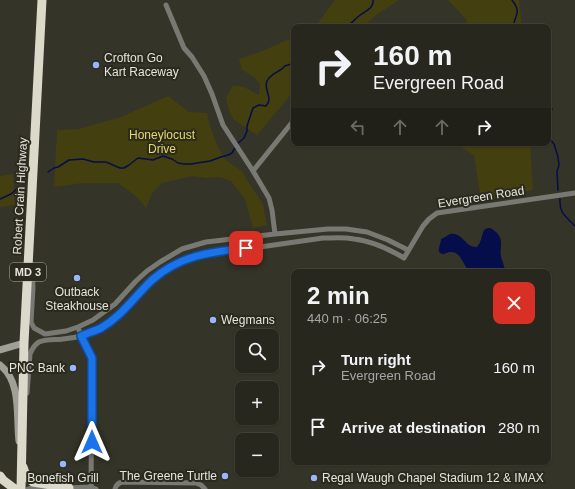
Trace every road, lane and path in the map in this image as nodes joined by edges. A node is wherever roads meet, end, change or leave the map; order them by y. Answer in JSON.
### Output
{"nodes":[{"id":1,"x":42,"y":0,"type":"edge"},
{"id":2,"x":166,"y":5,"type":"dead end"},
{"id":3,"x":291,"y":124,"type":"edge"},
{"id":4,"x":253,"y":171,"type":"junction"},
{"id":5,"x":575,"y":193,"type":"edge"},
{"id":6,"x":30,"y":234,"type":"junction"},
{"id":7,"x":275,"y":234,"type":"junction"},
{"id":8,"x":408,"y":250,"type":"junction"},
{"id":9,"x":78,"y":327,"type":"junction"},
{"id":10,"x":81,"y":336,"type":"junction"},
{"id":11,"x":41,"y":341,"type":"junction"},
{"id":12,"x":24,"y":343,"type":"junction"},
{"id":13,"x":0,"y":350,"type":"edge"},
{"id":14,"x":0,"y":365,"type":"edge"},
{"id":15,"x":22,"y":438,"type":"junction"},
{"id":16,"x":21,"y":459,"type":"junction"},
{"id":17,"x":0,"y":476,"type":"edge"},
{"id":18,"x":69,"y":488,"type":"junction"},
{"id":19,"x":93,"y":488,"type":"edge"},
{"id":20,"x":15,"y":489,"type":"edge"},
{"id":21,"x":21,"y":489,"type":"edge"},
{"id":22,"x":28,"y":489,"type":"edge"},
{"id":23,"x":115,"y":489,"type":"edge"},
{"id":24,"x":205,"y":489,"type":"edge"}],
"edges":[{"from":1,"to":6,"type":"highway","name":"Robert Crain Highway","number":"MD 3"},
{"from":2,"to":4,"type":"street"},
{"from":3,"to":4,"type":"street"},
{"from":4,"to":7,"type":"street"},
{"from":5,"to":8,"type":"street","name":"Evergreen Road"},
{"from":6,"to":9,"type":"street"},
{"from":6,"to":12,"type":"highway","name":"Robert Crain Highway","number":"MD 3"},
{"from":7,"to":8,"type":"street"},
{"from":7,"to":9,"type":"street"},
{"from":8,"to":10,"type":"street","name":"Evergreen Road"},
{"from":9,"to":10,"type":"street"},
{"from":10,"to":11,"type":"street","name":"Evergreen Road"},
{"from":10,"to":19,"type":"street"},
{"from":11,"to":12,"type":"street","name":"Evergreen Road"},
{"from":11,"to":15,"type":"street"},
{"from":12,"to":13,"type":"street"},
{"from":12,"to":15,"type":"highway","name":"Robert Crain Highway","number":"MD 3"},
{"from":14,"to":16,"type":"street"},
{"from":15,"to":16,"type":"highway","name":"Robert Crain Highway","number":"MD 3"},
{"from":16,"to":18,"type":"highway"},
{"from":16,"to":21,"type":"highway","name":"Robert Crain Highway","number":"MD 3"},
{"from":17,"to":20,"type":"highway"},
{"from":18,"to":19,"type":"street"},
{"from":18,"to":22,"type":"street"},
{"from":23,"to":24,"type":"street"}]}
